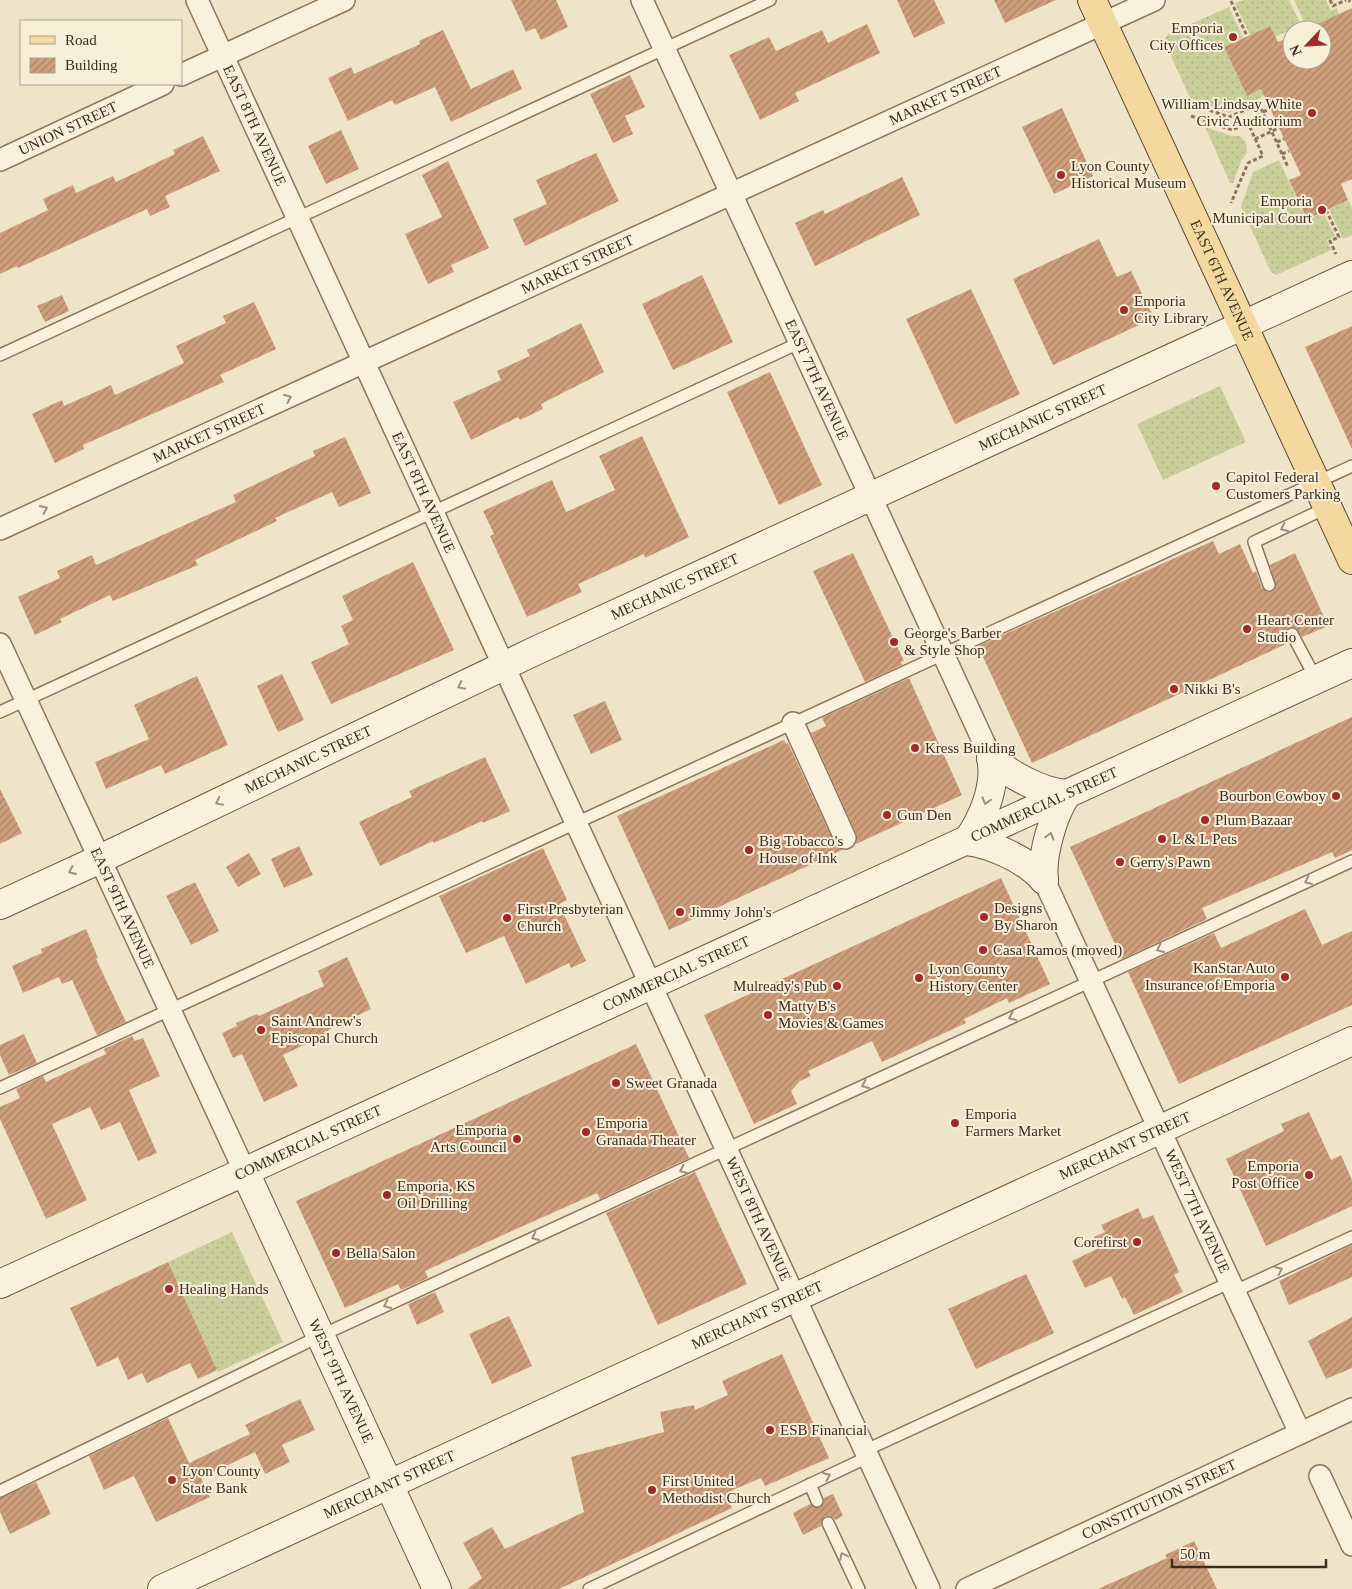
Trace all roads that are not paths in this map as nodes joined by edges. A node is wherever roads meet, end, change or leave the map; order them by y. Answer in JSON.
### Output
{"nodes":[{"id":1,"x":197,"y":0,"type":"edge"},
{"id":2,"x":344,"y":0,"type":"edge"},
{"id":3,"x":642,"y":0,"type":"edge"},
{"id":4,"x":770,"y":0,"type":"edge"},
{"id":5,"x":1154,"y":0,"type":"edge"},
{"id":6,"x":1097,"y":12,"type":"edge"},
{"id":7,"x":664,"y":48,"type":"junction"},
{"id":8,"x":223,"y":56,"type":"junction"},
{"id":9,"x":182,"y":75,"type":"edge"},
{"id":10,"x":161,"y":85,"type":"edge"},
{"id":11,"x":0,"y":160,"type":"edge"},
{"id":12,"x":732,"y":195,"type":"junction"},
{"id":13,"x":299,"y":216,"type":"junction"},
{"id":14,"x":1352,"y":275,"type":"edge"},
{"id":15,"x":1243,"y":326,"type":"junction"},
{"id":16,"x":799,"y":343,"type":"junction"},
{"id":17,"x":0,"y":355,"type":"edge"},
{"id":18,"x":365,"y":363,"type":"junction"},
{"id":19,"x":1352,"y":466,"type":"edge"},
{"id":20,"x":1316,"y":482,"type":"junction"},
{"id":21,"x":870,"y":497,"type":"junction"},
{"id":22,"x":1328,"y":507,"type":"junction"},
{"id":23,"x":434,"y":511,"type":"junction"},
{"id":24,"x":0,"y":529,"type":"edge"},
{"id":25,"x":1352,"y":560,"type":"edge"},
{"id":26,"x":1269,"y":584,"type":"dead end"},
{"id":27,"x":1292,"y":634,"type":"dead end"},
{"id":28,"x":0,"y":644,"type":"edge"},
{"id":29,"x":942,"y":654,"type":"junction"},
{"id":30,"x":1352,"y":662,"type":"edge"},
{"id":31,"x":504,"y":665,"type":"junction"},
{"id":32,"x":1316,"y":679,"type":"junction"},
{"id":33,"x":26,"y":700,"type":"junction"},
{"id":34,"x":0,"y":712,"type":"edge"},
{"id":35,"x":793,"y":723,"type":"junction"},
{"id":36,"x":991,"y":758,"type":"junction"},
{"id":37,"x":1067,"y":794,"type":"junction"},
{"id":38,"x":577,"y":822,"type":"junction"},
{"id":39,"x":845,"y":838,"type":"dead end"},
{"id":40,"x":967,"y":841,"type":"junction"},
{"id":41,"x":100,"y":859,"type":"junction"},
{"id":42,"x":1352,"y":861,"type":"edge"},
{"id":43,"x":1044,"y":880,"type":"junction"},
{"id":44,"x":0,"y":904,"type":"edge"},
{"id":45,"x":1092,"y":980,"type":"junction"},
{"id":46,"x":652,"y":984,"type":"junction"},
{"id":47,"x":170,"y":1010,"type":"junction"},
{"id":48,"x":1352,"y":1041,"type":"edge"},
{"id":49,"x":0,"y":1088,"type":"edge"},
{"id":50,"x":1161,"y":1130,"type":"junction"},
{"id":51,"x":727,"y":1149,"type":"junction"},
{"id":52,"x":245,"y":1172,"type":"junction"},
{"id":53,"x":1352,"y":1237,"type":"edge"},
{"id":54,"x":0,"y":1284,"type":"edge"},
{"id":55,"x":1233,"y":1286,"type":"junction"},
{"id":56,"x":795,"y":1298,"type":"junction"},
{"id":57,"x":320,"y":1336,"type":"junction"},
{"id":58,"x":1352,"y":1410,"type":"edge"},
{"id":59,"x":1300,"y":1433,"type":"junction"},
{"id":60,"x":867,"y":1453,"type":"junction"},
{"id":61,"x":1320,"y":1476,"type":"dead end"},
{"id":62,"x":810,"y":1484,"type":"junction"},
{"id":63,"x":389,"y":1485,"type":"junction"},
{"id":64,"x":0,"y":1491,"type":"edge"},
{"id":65,"x":817,"y":1501,"type":"dead end"},
{"id":66,"x":828,"y":1523,"type":"dead end"},
{"id":67,"x":1352,"y":1546,"type":"edge"},
{"id":68,"x":993,"y":1584,"type":"edge"},
{"id":69,"x":162,"y":1589,"type":"edge"},
{"id":70,"x":437,"y":1589,"type":"edge"},
{"id":71,"x":589,"y":1589,"type":"edge"},
{"id":72,"x":859,"y":1589,"type":"edge"},
{"id":73,"x":929,"y":1589,"type":"edge"},
{"id":74,"x":967,"y":1589,"type":"edge"}],
"edges":[{"from":1,"to":8,"type":"street","name":"EAST 8TH AVENUE"},
{"from":2,"to":8,"type":"street"},
{"from":3,"to":7,"type":"street","name":"EAST 7TH AVENUE"},
{"from":4,"to":7,"type":"lane"},
{"from":5,"to":6,"type":"street","name":"MARKET STREET"},
{"from":6,"to":12,"type":"street","name":"MARKET STREET"},
{"from":6,"to":15,"type":"main road","name":"EAST 6TH AVENUE"},
{"from":7,"to":12,"type":"street","name":"EAST 7TH AVENUE"},
{"from":7,"to":13,"type":"lane"},
{"from":8,"to":9,"type":"street"},
{"from":8,"to":13,"type":"street","name":"EAST 8TH AVENUE"},
{"from":10,"to":11,"type":"street","name":"UNION STREET"},
{"from":12,"to":16,"type":"street","name":"EAST 7TH AVENUE"},
{"from":12,"to":18,"type":"street","name":"MARKET STREET"},
{"from":13,"to":17,"type":"lane"},
{"from":13,"to":18,"type":"street","name":"EAST 8TH AVENUE"},
{"from":14,"to":15,"type":"street","name":"MECHANIC STREET"},
{"from":15,"to":20,"type":"main road","name":"EAST 6TH AVENUE"},
{"from":15,"to":21,"type":"street","name":"MECHANIC STREET"},
{"from":16,"to":21,"type":"street","name":"EAST 7TH AVENUE"},
{"from":16,"to":23,"type":"lane"},
{"from":18,"to":23,"type":"street","name":"EAST 8TH AVENUE"},
{"from":24,"to":18,"type":"street","name":"MARKET STREET","one_way":true},
{"from":19,"to":20,"type":"lane"},
{"from":20,"to":22,"type":"main road","name":"EAST 6TH AVENUE"},
{"from":20,"to":29,"type":"lane"},
{"from":21,"to":29,"type":"street","name":"EAST 7TH AVENUE"},
{"from":21,"to":31,"type":"street","name":"MECHANIC STREET"},
{"from":22,"to":25,"type":"main road","name":"EAST 6TH AVENUE"},
{"from":22,"to":26,"type":"lane","one_way":true},
{"from":23,"to":31,"type":"street","name":"EAST 8TH AVENUE"},
{"from":23,"to":33,"type":"lane"},
{"from":27,"to":32,"type":"lane"},
{"from":28,"to":33,"type":"street","name":"EAST 9TH AVENUE"},
{"from":29,"to":35,"type":"lane"},
{"from":29,"to":36,"type":"street","name":"EAST 7TH AVENUE"},
{"from":30,"to":32,"type":"street","name":"COMMERCIAL STREET"},
{"from":31,"to":38,"type":"street","name":"EAST 8TH AVENUE"},
{"from":31,"to":41,"type":"street","name":"MECHANIC STREET","one_way":true},
{"from":32,"to":37,"type":"street","name":"COMMERCIAL STREET"},
{"from":33,"to":34,"type":"lane"},
{"from":33,"to":41,"type":"street","name":"EAST 9TH AVENUE"},
{"from":35,"to":38,"type":"lane"},
{"from":35,"to":39,"type":"street"},
{"from":36,"to":37,"type":"street"},
{"from":36,"to":40,"type":"street","one_way":true},
{"from":37,"to":40,"type":"street","name":"COMMERCIAL STREET"},
{"from":43,"to":37,"type":"street","one_way":true},
{"from":38,"to":46,"type":"street","name":"EAST 8TH AVENUE"},
{"from":38,"to":47,"type":"lane"},
{"from":40,"to":43,"type":"street"},
{"from":40,"to":46,"type":"street","name":"COMMERCIAL STREET"},
{"from":41,"to":44,"type":"street","name":"MECHANIC STREET","one_way":true},
{"from":41,"to":47,"type":"street","name":"EAST 9TH AVENUE"},
{"from":42,"to":45,"type":"lane","one_way":true},
{"from":43,"to":45,"type":"street","name":"WEST 7TH AVENUE"},
{"from":45,"to":50,"type":"street","name":"WEST 7TH AVENUE"},
{"from":45,"to":51,"type":"lane","one_way":true},
{"from":46,"to":51,"type":"street","name":"WEST 8TH AVENUE"},
{"from":46,"to":52,"type":"street","name":"COMMERCIAL STREET"},
{"from":47,"to":49,"type":"lane"},
{"from":47,"to":52,"type":"street","name":"EAST 9TH AVENUE"},
{"from":48,"to":50,"type":"street","name":"MERCHANT STREET"},
{"from":50,"to":55,"type":"street","name":"WEST 7TH AVENUE"},
{"from":50,"to":56,"type":"street","name":"MERCHANT STREET"},
{"from":51,"to":56,"type":"street","name":"WEST 8TH AVENUE"},
{"from":51,"to":57,"type":"lane","one_way":true},
{"from":52,"to":54,"type":"street","name":"COMMERCIAL STREET"},
{"from":52,"to":57,"type":"street","name":"WEST 9TH AVENUE"},
{"from":55,"to":53,"type":"lane","one_way":true},
{"from":55,"to":59,"type":"street","name":"WEST 7TH AVENUE"},
{"from":55,"to":60,"type":"lane"},
{"from":56,"to":60,"type":"street","name":"WEST 8TH AVENUE"},
{"from":56,"to":63,"type":"street","name":"MERCHANT STREET"},
{"from":57,"to":63,"type":"street","name":"WEST 9TH AVENUE"},
{"from":57,"to":64,"type":"lane"},
{"from":58,"to":59,"type":"street","name":"CONSTITUTION STREET"},
{"from":59,"to":68,"type":"street","name":"CONSTITUTION STREET"},
{"from":62,"to":60,"type":"lane","one_way":true},
{"from":60,"to":73,"type":"street","name":"WEST 8TH AVENUE"},
{"from":61,"to":67,"type":"street"},
{"from":62,"to":65,"type":"lane"},
{"from":62,"to":71,"type":"lane"},
{"from":63,"to":69,"type":"street","name":"MERCHANT STREET"},
{"from":63,"to":70,"type":"street","name":"WEST 9TH AVENUE"},
{"from":72,"to":66,"type":"lane","one_way":true},
{"from":68,"to":74,"type":"street","name":"CONSTITUTION STREET"}]}
